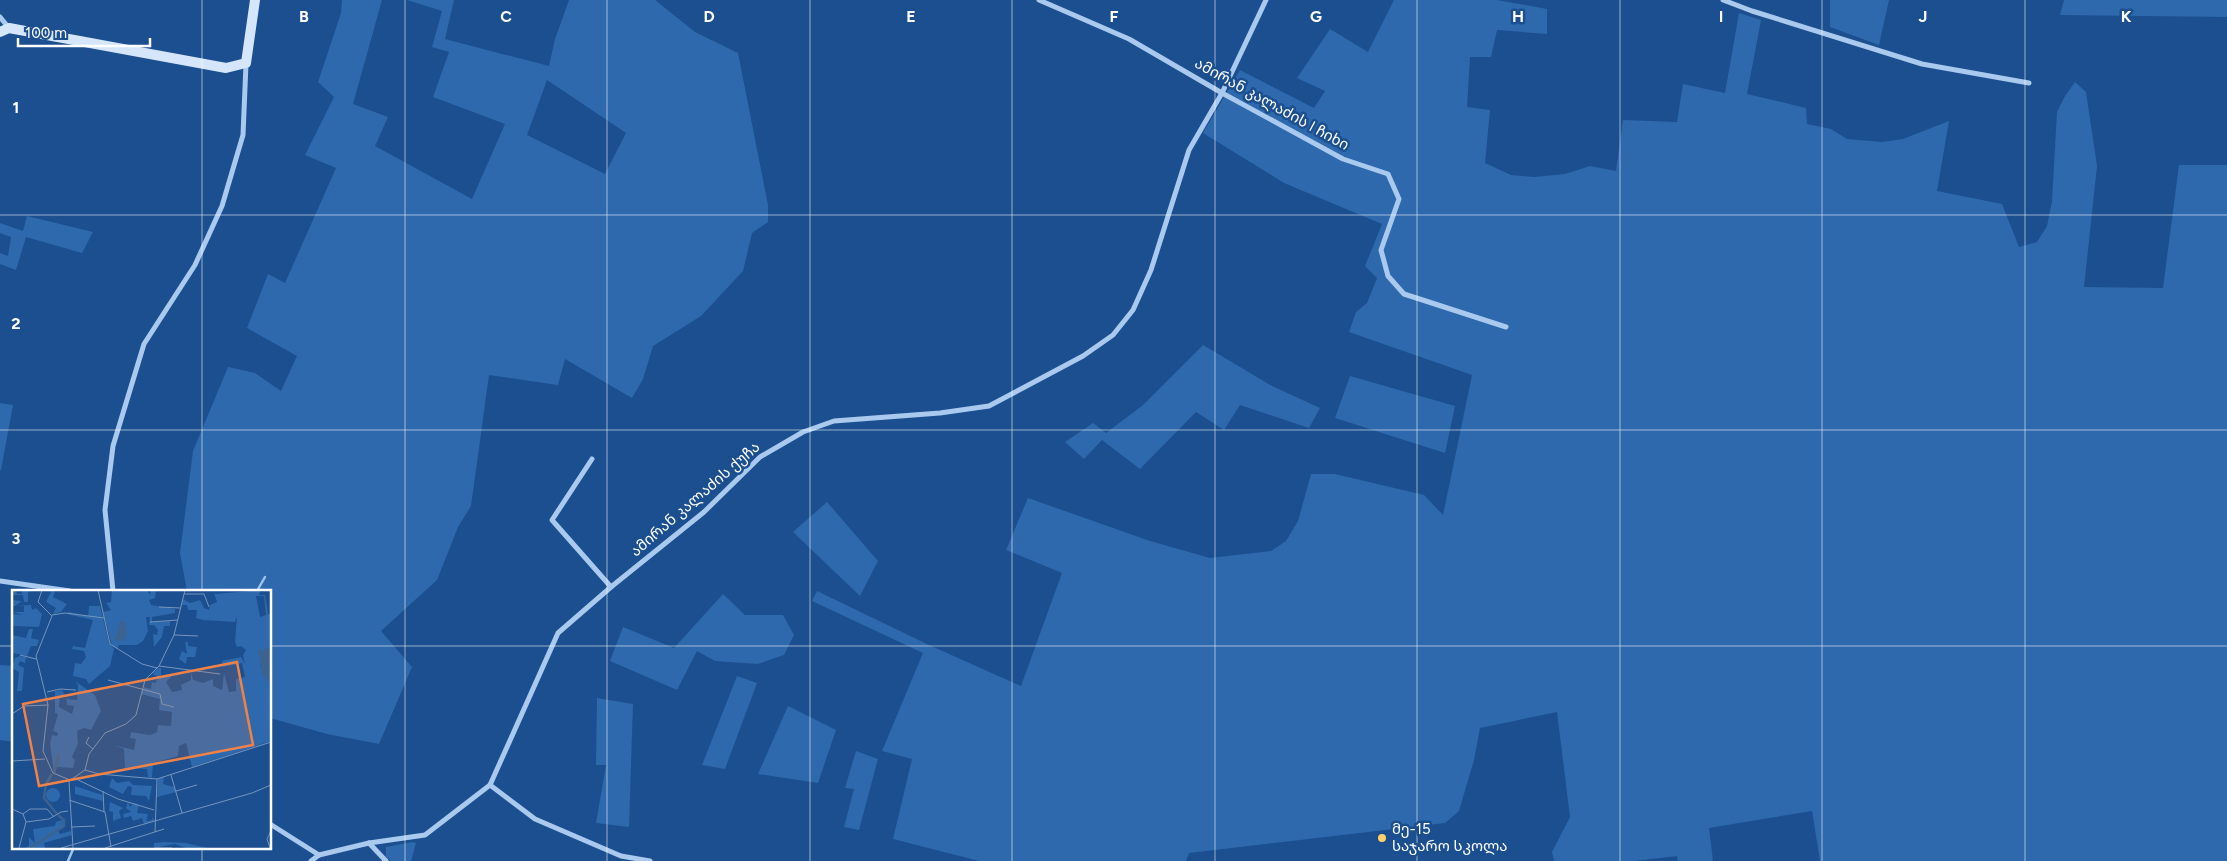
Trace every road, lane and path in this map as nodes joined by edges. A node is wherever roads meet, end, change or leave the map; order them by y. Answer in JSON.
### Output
{"nodes":[{"id":1,"x":255,"y":0,"type":"edge"},
{"id":2,"x":1039,"y":0,"type":"edge"},
{"id":3,"x":1266,"y":0,"type":"edge"},
{"id":4,"x":1723,"y":0,"type":"edge"},
{"id":5,"x":0,"y":17,"type":"edge"},
{"id":6,"x":5,"y":30,"type":"edge"},
{"id":7,"x":246,"y":63,"type":"junction"},
{"id":8,"x":2029,"y":83,"type":"dead end"},
{"id":9,"x":1222,"y":93,"type":"junction"},
{"id":10,"x":1506,"y":327,"type":"dead end"},
{"id":11,"x":592,"y":459,"type":"dead end"},
{"id":12,"x":0,"y":581,"type":"edge"},
{"id":13,"x":611,"y":587,"type":"junction"},
{"id":14,"x":63,"y":590,"type":"edge"},
{"id":15,"x":113,"y":590,"type":"edge"},
{"id":16,"x":490,"y":786,"type":"junction"},
{"id":17,"x":271,"y":825,"type":"edge"},
{"id":18,"x":369,"y":844,"type":"junction"},
{"id":19,"x":319,"y":854,"type":"junction"},
{"id":20,"x":311,"y":861,"type":"edge"},
{"id":21,"x":386,"y":861,"type":"edge"},
{"id":22,"x":650,"y":861,"type":"edge"}],
"edges":[{"from":1,"to":7,"type":"street"},
{"from":2,"to":9,"type":"street","name":"ამირან კალაძის I ჩიხი"},
{"from":3,"to":9,"type":"street","name":"ამირან კალაძის ქუჩა"},
{"from":4,"to":8,"type":"street"},
{"from":5,"to":6,"type":"street"},
{"from":6,"to":7,"type":"street"},
{"from":7,"to":15,"type":"street"},
{"from":9,"to":10,"type":"street","name":"ამირან კალაძის I ჩიხი"},
{"from":9,"to":13,"type":"street","name":"ამირან კალაძის ქუჩა"},
{"from":11,"to":13,"type":"street"},
{"from":12,"to":14,"type":"street"},
{"from":13,"to":16,"type":"street","name":"ამირან კალაძის ქუჩა"},
{"from":16,"to":18,"type":"street","name":"ამირან კალაძის ქუჩა"},
{"from":16,"to":22,"type":"street"},
{"from":17,"to":19,"type":"street"},
{"from":18,"to":19,"type":"street","name":"ამირან კალაძის ქუჩა"},
{"from":18,"to":21,"type":"street"},
{"from":19,"to":20,"type":"street","name":"ამირან კალაძის ქუჩა"}]}
